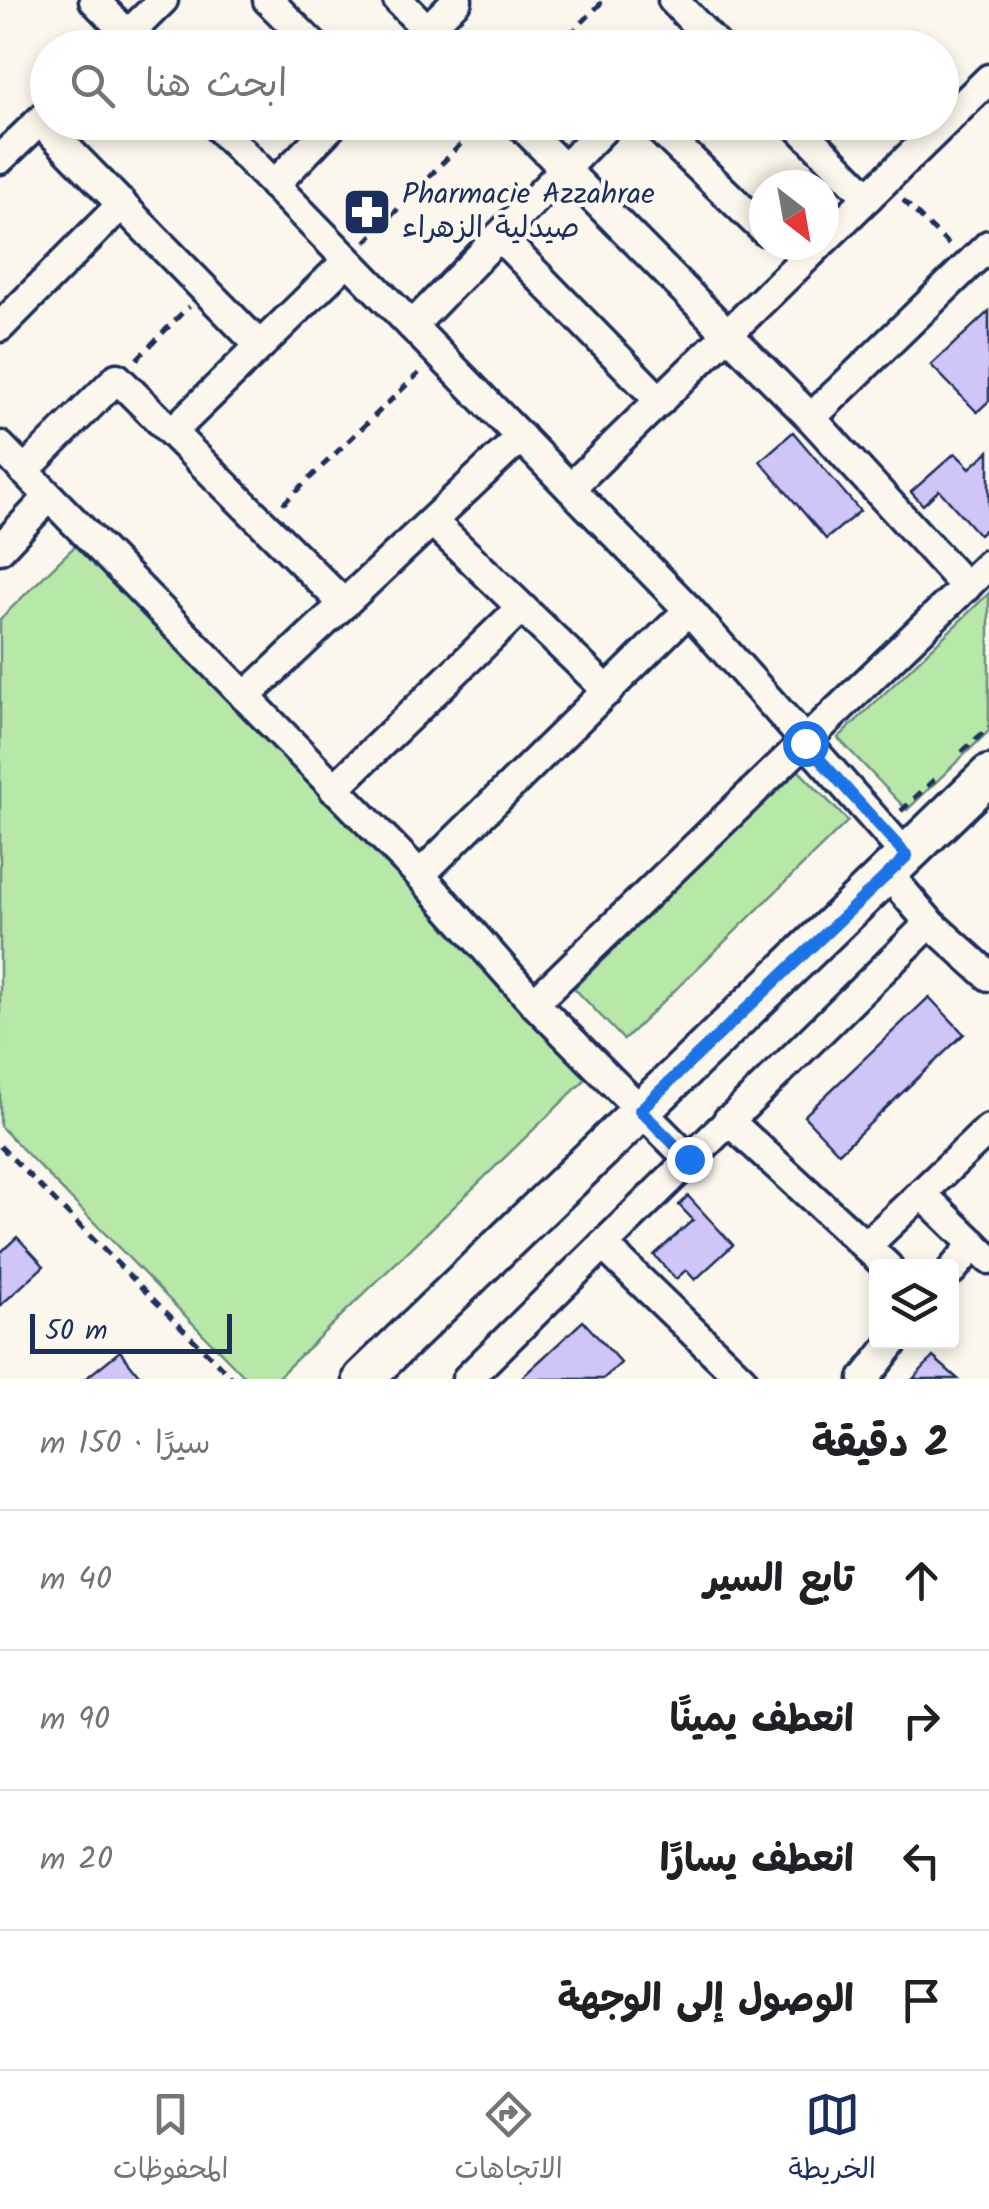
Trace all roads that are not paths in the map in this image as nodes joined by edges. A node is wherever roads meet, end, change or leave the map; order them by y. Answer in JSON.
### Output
{"nodes":[{"id":1,"x":94,"y":0,"type":"edge"},
{"id":2,"x":163,"y":0,"type":"edge"},
{"id":3,"x":268,"y":0,"type":"edge"},
{"id":4,"x":398,"y":0,"type":"edge"},
{"id":5,"x":457,"y":0,"type":"edge"},
{"id":6,"x":673,"y":0,"type":"edge"},
{"id":7,"x":117,"y":30,"type":"edge"},
{"id":8,"x":138,"y":30,"type":"edge"},
{"id":9,"x":298,"y":30,"type":"edge"},
{"id":10,"x":419,"y":30,"type":"edge"},
{"id":11,"x":435,"y":30,"type":"edge"},
{"id":12,"x":694,"y":30,"type":"edge"},
{"id":13,"x":989,"y":79,"type":"edge"},
{"id":14,"x":959,"y":108,"type":"edge"},
{"id":15,"x":30,"y":128,"type":"edge"},
{"id":16,"x":65,"y":140,"type":"edge"},
{"id":17,"x":230,"y":140,"type":"edge"},
{"id":18,"x":317,"y":140,"type":"edge"},
{"id":19,"x":535,"y":140,"type":"edge"},
{"id":20,"x":592,"y":140,"type":"edge"},
{"id":21,"x":671,"y":140,"type":"edge"},
{"id":22,"x":816,"y":140,"type":"edge"},
{"id":23,"x":926,"y":140,"type":"edge"},
{"id":24,"x":3,"y":149,"type":"edge"},
{"id":25,"x":563,"y":169,"type":"junction"},
{"id":26,"x":274,"y":185,"type":"junction"},
{"id":27,"x":876,"y":189,"type":"junction"},
{"id":28,"x":122,"y":204,"type":"junction"},
{"id":29,"x":749,"y":216,"type":"edge"},
{"id":30,"x":839,"y":221,"type":"edge"},
{"id":31,"x":498,"y":236,"type":"junction"},
{"id":32,"x":979,"y":254,"type":"edge"},
{"id":33,"x":796,"y":260,"type":"edge"},
{"id":34,"x":347,"y":261,"type":"junction"},
{"id":35,"x":412,"y":326,"type":"junction"},
{"id":36,"x":0,"y":328,"type":"edge"},
{"id":37,"x":728,"y":334,"type":"junction"},
{"id":38,"x":260,"y":346,"type":"junction"},
{"id":39,"x":660,"y":400,"type":"junction"},
{"id":40,"x":811,"y":418,"type":"junction"},
{"id":41,"x":172,"y":432,"type":"junction"},
{"id":42,"x":521,"y":437,"type":"junction"},
{"id":43,"x":0,"y":446,"type":"edge"},
{"id":44,"x":24,"y":471,"type":"junction"},
{"id":45,"x":570,"y":488,"type":"junction"},
{"id":46,"x":49,"y":497,"type":"junction"},
{"id":47,"x":433,"y":522,"type":"junction"},
{"id":48,"x":0,"y":548,"type":"edge"},
{"id":49,"x":989,"y":564,"type":"edge"},
{"id":50,"x":966,"y":587,"type":"junction"},
{"id":51,"x":344,"y":604,"type":"junction"},
{"id":52,"x":521,"y":608,"type":"junction"},
{"id":53,"x":689,"y":610,"type":"junction"},
{"id":54,"x":608,"y":690,"type":"junction"},
{"id":55,"x":245,"y":697,"type":"junction"},
{"id":56,"x":805,"y":743,"type":"junction"},
{"id":57,"x":989,"y":775,"type":"edge"},
{"id":58,"x":334,"y":789,"type":"junction"},
{"id":59,"x":898,"y":865,"type":"junction"},
{"id":60,"x":420,"y":874,"type":"junction"},
{"id":61,"x":930,"y":924,"type":"junction"},
{"id":62,"x":989,"y":976,"type":"edge"},
{"id":63,"x":534,"y":1003,"type":"junction"},
{"id":64,"x":640,"y":1110,"type":"junction"},
{"id":65,"x":728,"y":1120,"type":"junction"},
{"id":66,"x":989,"y":1129,"type":"edge"},
{"id":67,"x":689,"y":1159,"type":"junction"},
{"id":68,"x":922,"y":1194,"type":"junction"},
{"id":69,"x":604,"y":1245,"type":"junction"},
{"id":70,"x":866,"y":1246,"type":"junction"},
{"id":71,"x":981,"y":1251,"type":"edge"},
{"id":72,"x":880,"y":1259,"type":"edge"},
{"id":73,"x":959,"y":1265,"type":"edge"},
{"id":74,"x":888,"y":1349,"type":"edge"},
{"id":75,"x":733,"y":1376,"type":"edge"},
{"id":76,"x":363,"y":1379,"type":"edge"},
{"id":77,"x":467,"y":1379,"type":"edge"},
{"id":78,"x":864,"y":1379,"type":"edge"}],
"edges":[{"from":1,"to":7,"type":"street"},
{"from":2,"to":8,"type":"street"},
{"from":3,"to":9,"type":"street"},
{"from":4,"to":10,"type":"street"},
{"from":5,"to":11,"type":"street"},
{"from":6,"to":12,"type":"street"},
{"from":13,"to":14,"type":"street"},
{"from":15,"to":24,"type":"street"},
{"from":16,"to":28,"type":"street"},
{"from":17,"to":26,"type":"street"},
{"from":18,"to":26,"type":"street"},
{"from":19,"to":25,"type":"street"},
{"from":20,"to":25,"type":"street"},
{"from":21,"to":29,"type":"street"},
{"from":22,"to":27,"type":"street"},
{"from":23,"to":27,"type":"street"},
{"from":25,"to":31,"type":"street"},
{"from":25,"to":37,"type":"street"},
{"from":26,"to":34,"type":"street"},
{"from":27,"to":30,"type":"street"},
{"from":28,"to":36,"type":"street"},
{"from":28,"to":38,"type":"street"},
{"from":31,"to":35,"type":"street"},
{"from":31,"to":39,"type":"street"},
{"from":32,"to":40,"type":"street"},
{"from":33,"to":37,"type":"street"},
{"from":34,"to":35,"type":"street"},
{"from":34,"to":38,"type":"street"},
{"from":35,"to":42,"type":"street"},
{"from":37,"to":39,"type":"street"},
{"from":37,"to":40,"type":"street"},
{"from":38,"to":41,"type":"street"},
{"from":39,"to":45,"type":"street"},
{"from":40,"to":50,"type":"street"},
{"from":41,"to":44,"type":"street"},
{"from":41,"to":51,"type":"street"},
{"from":42,"to":45,"type":"street"},
{"from":42,"to":47,"type":"street"},
{"from":43,"to":44,"type":"street"},
{"from":44,"to":46,"type":"street"},
{"from":45,"to":53,"type":"street"},
{"from":46,"to":48,"type":"street"},
{"from":46,"to":55,"type":"street"},
{"from":47,"to":51,"type":"street"},
{"from":47,"to":52,"type":"street"},
{"from":49,"to":50,"type":"street"},
{"from":50,"to":56,"type":"street"},
{"from":51,"to":55,"type":"street"},
{"from":52,"to":54,"type":"street"},
{"from":52,"to":58,"type":"street"},
{"from":53,"to":54,"type":"street"},
{"from":53,"to":56,"type":"street"},
{"from":54,"to":60,"type":"street"},
{"from":55,"to":58,"type":"street"},
{"from":56,"to":59,"type":"street"},
{"from":56,"to":63,"type":"street"},
{"from":57,"to":59,"type":"main road"},
{"from":58,"to":60,"type":"street"},
{"from":59,"to":61,"type":"street"},
{"from":59,"to":64,"type":"main road"},
{"from":60,"to":63,"type":"street"},
{"from":61,"to":62,"type":"street"},
{"from":61,"to":65,"type":"street"},
{"from":63,"to":64,"type":"street"},
{"from":64,"to":67,"type":"street"},
{"from":64,"to":76,"type":"main road"},
{"from":65,"to":67,"type":"street"},
{"from":65,"to":70,"type":"street"},
{"from":66,"to":68,"type":"street"},
{"from":67,"to":69,"type":"street"},
{"from":68,"to":70,"type":"street"},
{"from":68,"to":71,"type":"street"},
{"from":69,"to":75,"type":"street"},
{"from":69,"to":77,"type":"street"},
{"from":70,"to":72,"type":"street"},
{"from":71,"to":73,"type":"street"},
{"from":74,"to":78,"type":"street"}]}
